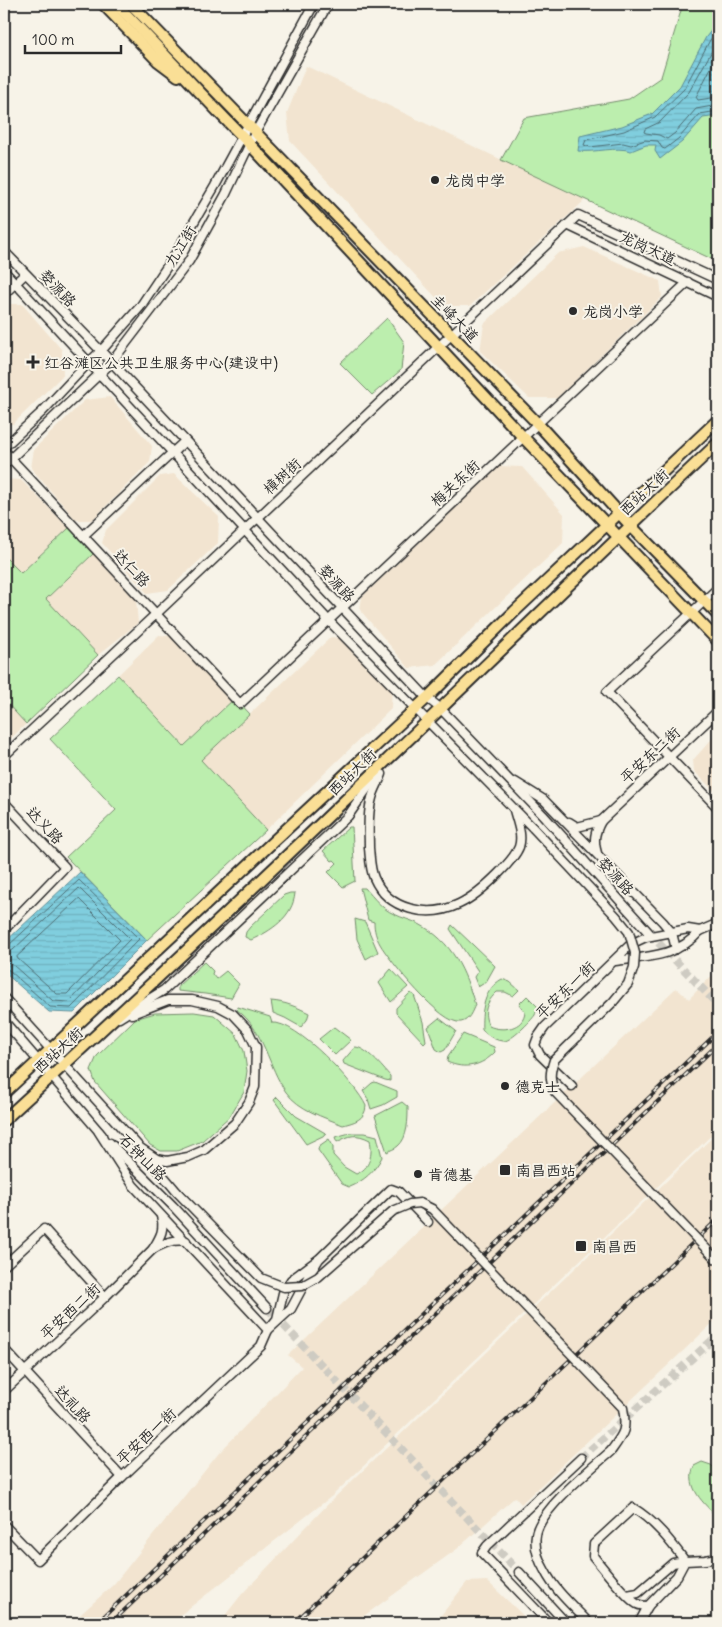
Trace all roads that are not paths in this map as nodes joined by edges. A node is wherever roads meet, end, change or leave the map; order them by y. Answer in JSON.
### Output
{"nodes":[{"id":1,"x":103,"y":4,"type":"edge"},
{"id":2,"x":116,"y":4,"type":"edge"},
{"id":3,"x":131,"y":4,"type":"edge"},
{"id":4,"x":140,"y":4,"type":"edge"},
{"id":5,"x":314,"y":4,"type":"edge"},
{"id":6,"x":328,"y":4,"type":"edge"},
{"id":7,"x":202,"y":77,"type":"junction"},
{"id":8,"x":198,"y":92,"type":"junction"},
{"id":9,"x":248,"y":124,"type":"junction"},
{"id":10,"x":255,"y":133,"type":"junction"},
{"id":11,"x":242,"y":136,"type":"junction"},
{"id":12,"x":249,"y":146,"type":"junction"},
{"id":13,"x":578,"y":215,"type":"joint"},
{"id":14,"x":567,"y":225,"type":"junction"},
{"id":15,"x":4,"y":251,"type":"edge"},
{"id":16,"x":4,"y":271,"type":"edge"},
{"id":17,"x":25,"y":274,"type":"junction"},
{"id":18,"x":718,"y":280,"type":"edge"},
{"id":19,"x":688,"y":282,"type":"junction"},
{"id":20,"x":15,"y":284,"type":"junction"},
{"id":21,"x":4,"y":294,"type":"edge"},
{"id":22,"x":718,"y":297,"type":"edge"},
{"id":23,"x":451,"y":335,"type":"junction"},
{"id":24,"x":439,"y":347,"type":"junction"},
{"id":25,"x":101,"y":351,"type":"junction"},
{"id":26,"x":89,"y":362,"type":"junction"},
{"id":27,"x":111,"y":362,"type":"junction"},
{"id":28,"x":100,"y":372,"type":"junction"},
{"id":29,"x":718,"y":420,"type":"edge"},
{"id":30,"x":538,"y":424,"type":"junction"},
{"id":31,"x":523,"y":437,"type":"junction"},
{"id":32,"x":185,"y":441,"type":"junction"},
{"id":33,"x":718,"y":443,"type":"edge"},
{"id":34,"x":4,"y":447,"type":"edge"},
{"id":35,"x":4,"y":451,"type":"edge"},
{"id":36,"x":173,"y":452,"type":"junction"},
{"id":37,"x":11,"y":459,"type":"junction"},
{"id":38,"x":4,"y":465,"type":"edge"},
{"id":39,"x":620,"y":513,"type":"junction"},
{"id":40,"x":258,"y":518,"type":"junction"},
{"id":41,"x":607,"y":525,"type":"junction"},
{"id":42,"x":630,"y":525,"type":"junction"},
{"id":43,"x":244,"y":531,"type":"junction"},
{"id":44,"x":83,"y":536,"type":"junction"},
{"id":45,"x":618,"y":536,"type":"junction"},
{"id":46,"x":718,"y":588,"type":"edge"},
{"id":47,"x":705,"y":601,"type":"junction"},
{"id":48,"x":342,"y":608,"type":"junction"},
{"id":49,"x":692,"y":613,"type":"junction"},
{"id":50,"x":156,"y":614,"type":"junction"},
{"id":51,"x":718,"y":615,"type":"edge"},
{"id":52,"x":329,"y":621,"type":"junction"},
{"id":53,"x":718,"y":641,"type":"edge"},
{"id":54,"x":427,"y":698,"type":"junction"},
{"id":55,"x":240,"y":704,"type":"joint"},
{"id":56,"x":416,"y":708,"type":"junction"},
{"id":57,"x":440,"y":708,"type":"junction"},
{"id":58,"x":718,"y":711,"type":"edge"},
{"id":59,"x":428,"y":720,"type":"junction"},
{"id":60,"x":4,"y":756,"type":"edge"},
{"id":61,"x":669,"y":756,"type":"junction"},
{"id":62,"x":388,"y":759,"type":"junction"},
{"id":63,"x":506,"y":776,"type":"junction"},
{"id":64,"x":4,"y":802,"type":"edge"},
{"id":65,"x":513,"y":808,"type":"junction"},
{"id":66,"x":718,"y":808,"type":"edge"},
{"id":67,"x":563,"y":819,"type":"junction"},
{"id":68,"x":601,"y":821,"type":"junction"},
{"id":69,"x":597,"y":855,"type":"junction"},
{"id":70,"x":718,"y":921,"type":"edge"},
{"id":71,"x":4,"y":930,"type":"edge"},
{"id":72,"x":700,"y":932,"type":"junction"},
{"id":73,"x":672,"y":933,"type":"junction"},
{"id":74,"x":650,"y":934,"type":"tunnel mouth"},
{"id":75,"x":676,"y":949,"type":"junction"},
{"id":76,"x":615,"y":961,"type":"junction"},
{"id":77,"x":4,"y":998,"type":"edge"},
{"id":78,"x":4,"y":1021,"type":"edge"},
{"id":79,"x":110,"y":1024,"type":"junction"},
{"id":80,"x":51,"y":1049,"type":"junction"},
{"id":81,"x":38,"y":1060,"type":"junction"},
{"id":82,"x":64,"y":1065,"type":"junction"},
{"id":83,"x":52,"y":1076,"type":"junction"},
{"id":84,"x":572,"y":1086,"type":"dead end"},
{"id":85,"x":4,"y":1093,"type":"edge"},
{"id":86,"x":4,"y":1120,"type":"edge"},
{"id":87,"x":99,"y":1132,"type":"junction"},
{"id":88,"x":139,"y":1147,"type":"junction"},
{"id":89,"x":160,"y":1214,"type":"junction"},
{"id":90,"x":428,"y":1222,"type":"dead end"},
{"id":91,"x":187,"y":1242,"type":"junction"},
{"id":92,"x":153,"y":1249,"type":"junction"},
{"id":93,"x":319,"y":1259,"type":"junction"},
{"id":94,"x":718,"y":1261,"type":"edge"},
{"id":95,"x":4,"y":1266,"type":"edge"},
{"id":96,"x":105,"y":1297,"type":"junction"},
{"id":97,"x":267,"y":1308,"type":"tunnel mouth"},
{"id":98,"x":268,"y":1330,"type":"junction"},
{"id":99,"x":4,"y":1350,"type":"edge"},
{"id":100,"x":24,"y":1371,"type":"junction"},
{"id":101,"x":4,"y":1391,"type":"edge"},
{"id":102,"x":581,"y":1458,"type":"tunnel mouth"},
{"id":103,"x":122,"y":1477,"type":"junction"},
{"id":104,"x":4,"y":1525,"type":"edge"},
{"id":105,"x":718,"y":1558,"type":"edge"},
{"id":106,"x":685,"y":1561,"type":"junction"},
{"id":107,"x":519,"y":1572,"type":"tunnel mouth"},
{"id":108,"x":627,"y":1595,"type":"junction"},
{"id":109,"x":648,"y":1606,"type":"junction"},
{"id":110,"x":549,"y":1623,"type":"edge"},
{"id":111,"x":566,"y":1623,"type":"edge"},
{"id":112,"x":589,"y":1623,"type":"edge"},
{"id":113,"x":639,"y":1623,"type":"edge"}],
"edges":[{"from":1,"to":8,"type":"main road"},
{"from":2,"to":8,"type":"main road"},
{"from":3,"to":7,"type":"main road","name":"圭峰大道"},
{"from":4,"to":7,"type":"main road"},
{"from":5,"to":9,"type":"street","name":"九江街"},
{"from":6,"to":10,"type":"street","name":"九江街"},
{"from":7,"to":9,"type":"main road","name":"圭峰大道"},
{"from":8,"to":11,"type":"main road","name":"圭峰大道"},
{"from":9,"to":10,"type":"main road","name":"圭峰大道"},
{"from":9,"to":11,"type":"street","name":"九江街"},
{"from":10,"to":12,"type":"street","name":"九江街"},
{"from":10,"to":23,"type":"main road","name":"圭峰大道"},
{"from":11,"to":12,"type":"main road","name":"圭峰大道"},
{"from":11,"to":25,"type":"street","name":"九江街"},
{"from":12,"to":24,"type":"main road","name":"圭峰大道"},
{"from":12,"to":27,"type":"street","name":"九江街"},
{"from":13,"to":14,"type":"street","name":"樟树街"},
{"from":13,"to":18,"type":"street","name":"龙岗大道"},
{"from":14,"to":19,"type":"street","name":"龙岗大道"},
{"from":14,"to":23,"type":"street","name":"樟树街"},
{"from":15,"to":17,"type":"street","name":"婺源路"},
{"from":16,"to":20,"type":"street","name":"婺源路"},
{"from":17,"to":20,"type":"street"},
{"from":17,"to":25,"type":"street","name":"婺源路"},
{"from":19,"to":22,"type":"street","name":"龙岗大道"},
{"from":19,"to":30,"type":"street","name":"梅关东街"},
{"from":20,"to":21,"type":"street"},
{"from":20,"to":26,"type":"street","name":"婺源路"},
{"from":23,"to":24,"type":"street","name":"樟树街"},
{"from":23,"to":30,"type":"main road","name":"圭峰大道"},
{"from":24,"to":31,"type":"main road","name":"圭峰大道"},
{"from":24,"to":40,"type":"street","name":"樟树街"},
{"from":25,"to":26,"type":"street","name":"九江街"},
{"from":25,"to":27,"type":"street","name":"婺源路"},
{"from":26,"to":28,"type":"street","name":"婺源路"},
{"from":26,"to":34,"type":"street","name":"九江街"},
{"from":27,"to":28,"type":"street","name":"九江街"},
{"from":27,"to":32,"type":"street","name":"婺源路"},
{"from":28,"to":36,"type":"street","name":"婺源路"},
{"from":28,"to":37,"type":"street","name":"九江街"},
{"from":29,"to":39,"type":"main road","name":"西站大街"},
{"from":30,"to":31,"type":"street","name":"梅关东街"},
{"from":30,"to":39,"type":"main road","name":"圭峰大道"},
{"from":31,"to":41,"type":"main road","name":"圭峰大道"},
{"from":31,"to":48,"type":"street","name":"梅关东街"},
{"from":32,"to":36,"type":"street"},
{"from":32,"to":40,"type":"street","name":"婺源路"},
{"from":33,"to":42,"type":"main road","name":"西站大街"},
{"from":35,"to":37,"type":"street","name":"达仁路"},
{"from":36,"to":43,"type":"street","name":"婺源路"},
{"from":36,"to":44,"type":"street"},
{"from":37,"to":38,"type":"street","name":"九江街"},
{"from":37,"to":44,"type":"street","name":"达仁路"},
{"from":39,"to":41,"type":"main road","name":"西站大街"},
{"from":39,"to":42,"type":"main road","name":"圭峰大道"},
{"from":40,"to":43,"type":"street","name":"樟树街"},
{"from":40,"to":48,"type":"street","name":"婺源路"},
{"from":41,"to":45,"type":"main road","name":"圭峰大道"},
{"from":41,"to":54,"type":"main road","name":"西站大街"},
{"from":42,"to":45,"type":"main road","name":"西站大街"},
{"from":42,"to":47,"type":"main road","name":"圭峰大道"},
{"from":43,"to":50,"type":"street","name":"樟树街"},
{"from":43,"to":52,"type":"street","name":"婺源路"},
{"from":44,"to":50,"type":"street","name":"达仁路"},
{"from":45,"to":49,"type":"main road","name":"圭峰大道"},
{"from":45,"to":57,"type":"main road","name":"西站大街"},
{"from":46,"to":47,"type":"street"},
{"from":47,"to":49,"type":"street"},
{"from":47,"to":51,"type":"main road","name":"圭峰大道"},
{"from":48,"to":52,"type":"street","name":"梅关东街"},
{"from":48,"to":54,"type":"street","name":"婺源路"},
{"from":49,"to":53,"type":"main road","name":"圭峰大道"},
{"from":49,"to":61,"type":"street"},
{"from":50,"to":55,"type":"street","name":"达仁路"},
{"from":50,"to":60,"type":"street","name":"樟树街"},
{"from":52,"to":55,"type":"street","name":"梅关东街"},
{"from":52,"to":56,"type":"street","name":"婺源路"},
{"from":54,"to":56,"type":"main road","name":"西站大街"},
{"from":54,"to":57,"type":"street","name":"婺源路"},
{"from":56,"to":59,"type":"street","name":"婺源路"},
{"from":56,"to":80,"type":"main road","name":"西站大街"},
{"from":57,"to":59,"type":"main road","name":"西站大街"},
{"from":57,"to":63,"type":"street","name":"婺源路"},
{"from":58,"to":61,"type":"street","name":"平安东二街"},
{"from":59,"to":62,"type":"main road","name":"西站大街"},
{"from":59,"to":65,"type":"street","name":"婺源路"},
{"from":61,"to":66,"type":"street"},
{"from":61,"to":68,"type":"street","name":"平安东二街"},
{"from":62,"to":65,"type":"street"},
{"from":62,"to":79,"type":"main road","name":"西站大街"},
{"from":63,"to":67,"type":"street"},
{"from":63,"to":74,"type":"street","name":"婺源路"},
{"from":64,"to":71,"type":"street","name":"达义路"},
{"from":65,"to":94,"type":"street","name":"婺源路","bridge":true},
{"from":67,"to":68,"type":"street"},
{"from":67,"to":69,"type":"street"},
{"from":68,"to":69,"type":"street"},
{"from":69,"to":73,"type":"street"},
{"from":70,"to":72,"type":"street"},
{"from":72,"to":73,"type":"street"},
{"from":72,"to":75,"type":"street"},
{"from":73,"to":75,"type":"street"},
{"from":73,"to":76,"type":"street"},
{"from":75,"to":76,"type":"street"},
{"from":76,"to":84,"type":"street","name":"平安东一街"},
{"from":77,"to":80,"type":"street"},
{"from":78,"to":81,"type":"street","name":"石钟山路"},
{"from":79,"to":82,"type":"main road","name":"西站大街"},
{"from":79,"to":88,"type":"street"},
{"from":80,"to":81,"type":"main road","name":"西站大街"},
{"from":80,"to":82,"type":"street"},
{"from":81,"to":83,"type":"street","name":"石钟山路"},
{"from":81,"to":85,"type":"main road","name":"西站大街"},
{"from":82,"to":83,"type":"main road","name":"西站大街"},
{"from":82,"to":88,"type":"street"},
{"from":83,"to":86,"type":"main road","name":"西站大街"},
{"from":83,"to":87,"type":"street","name":"石钟山路"},
{"from":87,"to":89,"type":"street"},
{"from":87,"to":97,"type":"street","name":"石钟山路"},
{"from":88,"to":112,"type":"street","bridge":true},
{"from":89,"to":91,"type":"street"},
{"from":89,"to":92,"type":"street"},
{"from":90,"to":93,"type":"street"},
{"from":91,"to":92,"type":"street"},
{"from":91,"to":98,"type":"street"},
{"from":92,"to":96,"type":"street","name":"平安西二街"},
{"from":93,"to":98,"type":"street"},
{"from":93,"to":98,"type":"street"},
{"from":95,"to":96,"type":"street"},
{"from":96,"to":100,"type":"street","name":"平安西二街"},
{"from":98,"to":103,"type":"street","name":"平安西一街"},
{"from":99,"to":100,"type":"street","name":"达礼路"},
{"from":100,"to":101,"type":"street","name":"平安西二街"},
{"from":100,"to":103,"type":"street","name":"达礼路"},
{"from":102,"to":110,"type":"street"},
{"from":103,"to":104,"type":"street","name":"平安西一街"},
{"from":105,"to":106,"type":"street"},
{"from":106,"to":108,"type":"street"},
{"from":106,"to":108,"type":"street"},
{"from":106,"to":109,"type":"street"},
{"from":107,"to":111,"type":"street"},
{"from":108,"to":109,"type":"street"},
{"from":109,"to":113,"type":"street"}]}
